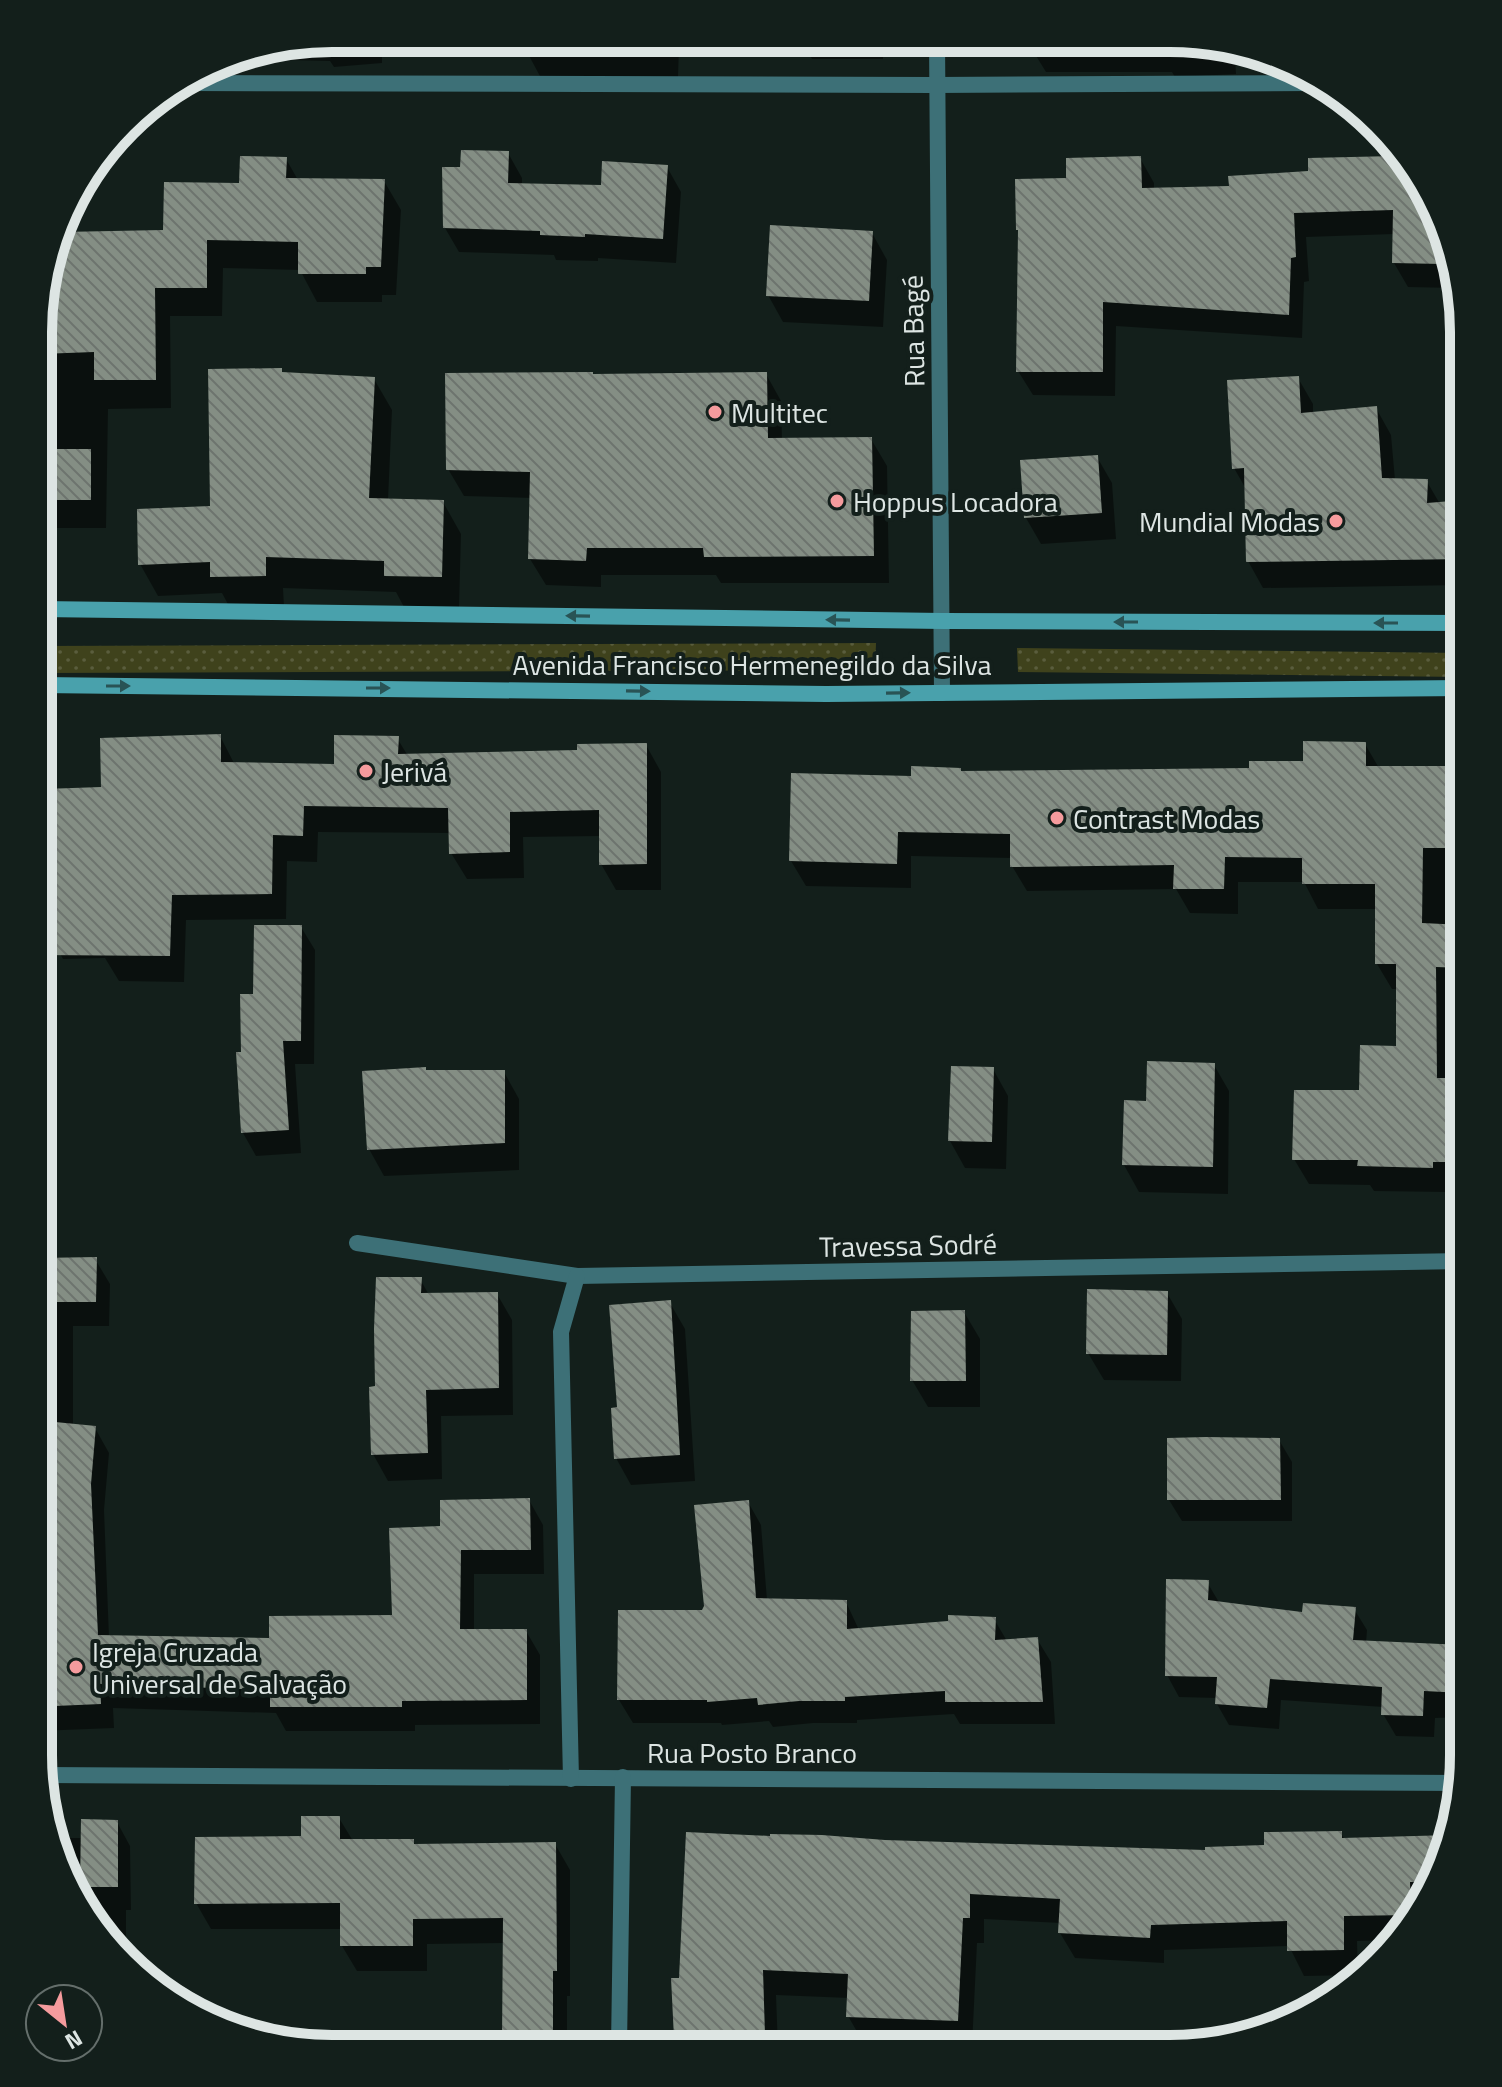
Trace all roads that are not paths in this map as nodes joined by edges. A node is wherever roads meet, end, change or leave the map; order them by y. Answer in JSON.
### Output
{"nodes":[{"id":1,"x":936,"y":52,"type":"edge"},
{"id":2,"x":204,"y":83,"type":"edge"},
{"id":3,"x":1298,"y":83,"type":"edge"},
{"id":4,"x":935,"y":85,"type":"junction"},
{"id":5,"x":52,"y":609,"type":"edge"},
{"id":6,"x":943,"y":621,"type":"junction"},
{"id":7,"x":1450,"y":623,"type":"edge"},
{"id":8,"x":52,"y":685,"type":"edge"},
{"id":9,"x":1450,"y":688,"type":"edge"},
{"id":10,"x":942,"y":693,"type":"junction"},
{"id":11,"x":357,"y":1243,"type":"dead end"},
{"id":12,"x":1449,"y":1261,"type":"edge"},
{"id":13,"x":577,"y":1276,"type":"junction"},
{"id":14,"x":53,"y":1775,"type":"edge"},
{"id":15,"x":623,"y":1777,"type":"junction"},
{"id":16,"x":571,"y":1779,"type":"junction"},
{"id":17,"x":1448,"y":1783,"type":"edge"},
{"id":18,"x":619,"y":2035,"type":"edge"}],
"edges":[{"from":1,"to":4,"type":"street","name":"Rua Bagé"},
{"from":2,"to":4,"type":"street"},
{"from":3,"to":4,"type":"street"},
{"from":4,"to":6,"type":"street","name":"Rua Bagé"},
{"from":6,"to":5,"type":"main road","name":"Avenida Francisco Hermenegildo da Silva","one_way":true},
{"from":7,"to":6,"type":"main road","name":"Avenida Francisco Hermenegildo da Silva","one_way":true},
{"from":6,"to":10,"type":"street","name":"Rua Bagé"},
{"from":8,"to":10,"type":"main road","name":"Avenida Francisco Hermenegildo da Silva","one_way":true},
{"from":9,"to":10,"type":"main road","name":"Avenida Francisco Hermenegildo da Silva"},
{"from":11,"to":13,"type":"street","name":"Travessa Sodré"},
{"from":12,"to":13,"type":"street","name":"Travessa Sodré"},
{"from":13,"to":16,"type":"street"},
{"from":14,"to":16,"type":"street","name":"Rua Posto Branco"},
{"from":15,"to":16,"type":"street","name":"Rua Posto Branco"},
{"from":15,"to":17,"type":"street","name":"Rua Posto Branco"},
{"from":15,"to":18,"type":"street"}]}
